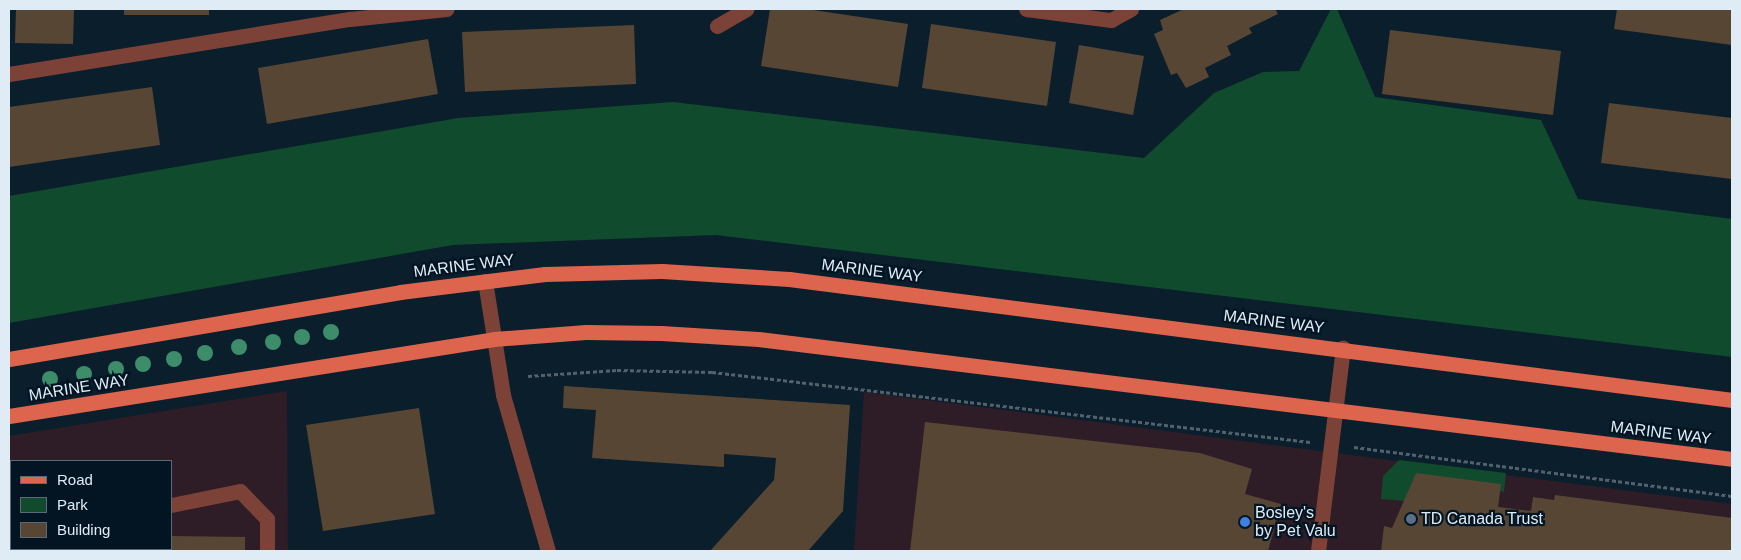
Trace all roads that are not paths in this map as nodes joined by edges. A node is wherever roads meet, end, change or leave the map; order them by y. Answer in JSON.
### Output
{"nodes":[{"id":1,"x":446,"y":9,"type":"edge"},
{"id":2,"x":746,"y":9,"type":"edge"},
{"id":3,"x":1026,"y":9,"type":"edge"},
{"id":4,"x":1131,"y":9,"type":"edge"},
{"id":5,"x":350,"y":14,"type":"edge"},
{"id":6,"x":717,"y":26,"type":"dead end"},
{"id":7,"x":9,"y":74,"type":"edge"},
{"id":8,"x":485,"y":280,"type":"junction"},
{"id":9,"x":494,"y":339,"type":"junction"},
{"id":10,"x":1344,"y":348,"type":"junction"},
{"id":11,"x":9,"y":359,"type":"edge"},
{"id":12,"x":1732,"y":400,"type":"edge"},
{"id":13,"x":1336,"y":409,"type":"junction"},
{"id":14,"x":9,"y":416,"type":"edge"},
{"id":15,"x":1732,"y":459,"type":"edge"},
{"id":16,"x":172,"y":505,"type":"edge"},
{"id":17,"x":266,"y":551,"type":"edge"},
{"id":18,"x":548,"y":551,"type":"edge"},
{"id":19,"x":1318,"y":551,"type":"edge"}],
"edges":[{"from":1,"to":5,"type":"street"},
{"from":2,"to":6,"type":"street"},
{"from":3,"to":4,"type":"street"},
{"from":5,"to":7,"type":"street"},
{"from":8,"to":9,"type":"street"},
{"from":8,"to":10,"type":"main road","name":"MARINE WAY"},
{"from":8,"to":11,"type":"main road","name":"MARINE WAY"},
{"from":9,"to":13,"type":"main road","name":"MARINE WAY"},
{"from":9,"to":14,"type":"main road","name":"MARINE WAY"},
{"from":9,"to":18,"type":"street"},
{"from":10,"to":12,"type":"main road","name":"MARINE WAY"},
{"from":10,"to":13,"type":"street"},
{"from":13,"to":15,"type":"main road","name":"MARINE WAY"},
{"from":13,"to":19,"type":"street"},
{"from":16,"to":17,"type":"street"}]}
